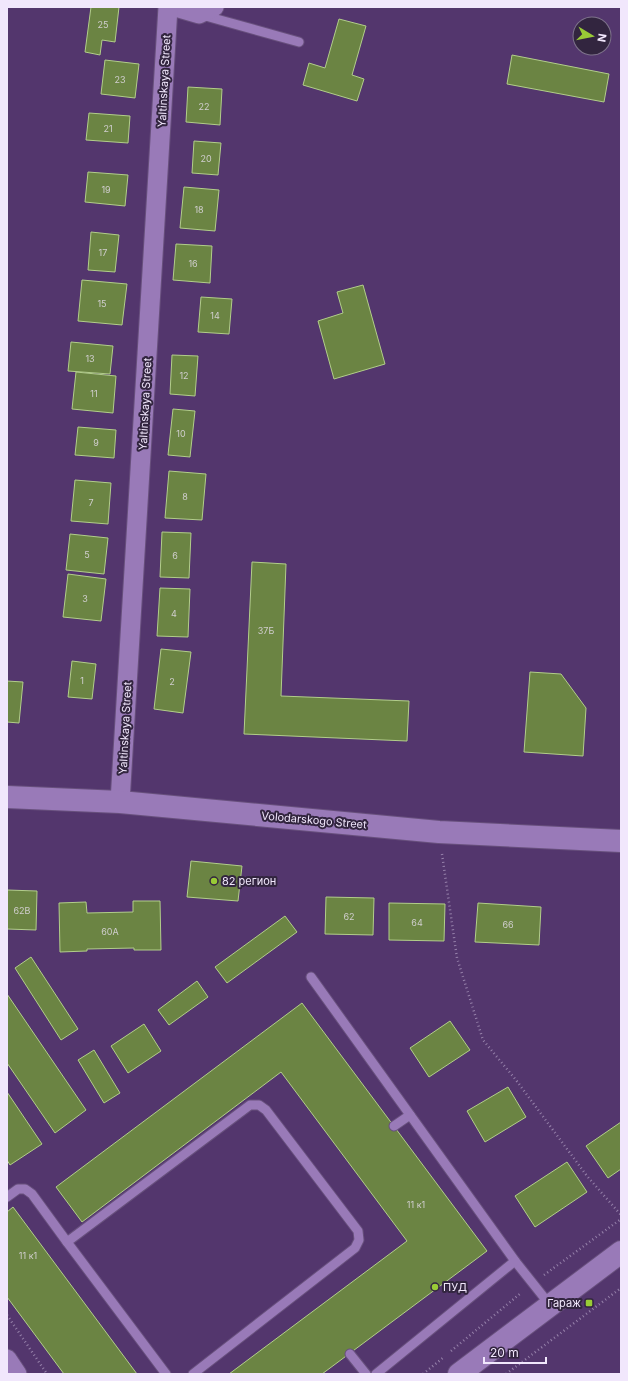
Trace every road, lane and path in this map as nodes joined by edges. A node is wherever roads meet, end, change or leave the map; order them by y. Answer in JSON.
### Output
{"nodes":[{"id":1,"x":168,"y":7,"type":"edge"},
{"id":2,"x":175,"y":7,"type":"edge"},
{"id":3,"x":205,"y":9,"type":"edge"},
{"id":4,"x":299,"y":42,"type":"dead end"},
{"id":5,"x":7,"y":797,"type":"edge"},
{"id":6,"x":120,"y":802,"type":"junction"},
{"id":7,"x":439,"y":832,"type":"junction"},
{"id":8,"x":621,"y":841,"type":"edge"},
{"id":9,"x":311,"y":977,"type":"dead end"},
{"id":10,"x":410,"y":1115,"type":"junction"},
{"id":11,"x":394,"y":1126,"type":"dead end"},
{"id":12,"x":7,"y":1197,"type":"edge"},
{"id":13,"x":621,"y":1215,"type":"edge"},
{"id":14,"x":67,"y":1242,"type":"junction"},
{"id":15,"x":621,"y":1252,"type":"edge"},
{"id":16,"x":515,"y":1261,"type":"junction"},
{"id":17,"x":621,"y":1288,"type":"edge"},
{"id":18,"x":550,"y":1305,"type":"junction"},
{"id":19,"x":7,"y":1315,"type":"edge"},
{"id":20,"x":350,"y":1354,"type":"dead end"},
{"id":21,"x":7,"y":1359,"type":"edge"},
{"id":22,"x":17,"y":1374,"type":"edge"},
{"id":23,"x":47,"y":1374,"type":"edge"},
{"id":24,"x":166,"y":1374,"type":"edge"},
{"id":25,"x":193,"y":1374,"type":"edge"},
{"id":26,"x":366,"y":1374,"type":"edge"},
{"id":27,"x":376,"y":1374,"type":"edge"},
{"id":28,"x":459,"y":1374,"type":"edge"},
{"id":29,"x":506,"y":1374,"type":"edge"}],
"edges":[{"from":1,"to":6,"type":"street","name":"Yaltinskaya Street"},
{"from":2,"to":3,"type":"street"},
{"from":3,"to":4,"type":"lane"},
{"from":5,"to":6,"type":"main road","name":"Volodarskogo Street"},
{"from":6,"to":7,"type":"main road","name":"Volodarskogo Street"},
{"from":7,"to":8,"type":"main road","name":"Volodarskogo Street"},
{"from":7,"to":13,"type":"path"},
{"from":9,"to":10,"type":"lane"},
{"from":10,"to":11,"type":"lane"},
{"from":10,"to":16,"type":"lane"},
{"from":12,"to":14,"type":"lane"},
{"from":14,"to":24,"type":"lane"},
{"from":14,"to":25,"type":"lane"},
{"from":15,"to":18,"type":"main road"},
{"from":16,"to":18,"type":"lane"},
{"from":16,"to":27,"type":"lane"},
{"from":17,"to":29,"type":"path"},
{"from":18,"to":28,"type":"main road"},
{"from":19,"to":23,"type":"path"},
{"from":20,"to":26,"type":"lane"},
{"from":21,"to":22,"type":"street"}]}
